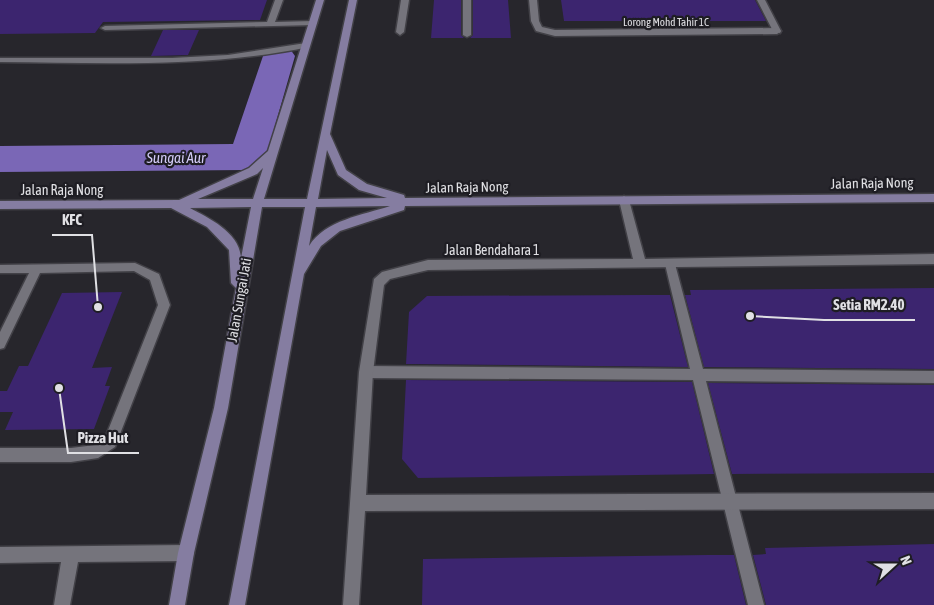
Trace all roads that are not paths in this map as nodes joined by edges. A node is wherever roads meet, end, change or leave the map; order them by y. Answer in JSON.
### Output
{"nodes":[{"id":1,"x":279,"y":0,"type":"edge"},
{"id":2,"x":320,"y":0,"type":"edge"},
{"id":3,"x":353,"y":0,"type":"edge"},
{"id":4,"x":405,"y":0,"type":"edge"},
{"id":5,"x":467,"y":0,"type":"edge"},
{"id":6,"x":533,"y":0,"type":"edge"},
{"id":7,"x":761,"y":0,"type":"edge"},
{"id":8,"x":313,"y":22,"type":"junction"},
{"id":9,"x":270,"y":24,"type":"junction"},
{"id":10,"x":105,"y":28,"type":"dead end"},
{"id":11,"x":777,"y":31,"type":"joint"},
{"id":12,"x":400,"y":32,"type":"dead end"},
{"id":13,"x":467,"y":34,"type":"dead end"},
{"id":14,"x":306,"y":45,"type":"junction"},
{"id":15,"x":0,"y":60,"type":"edge"},
{"id":16,"x":326,"y":133,"type":"junction"},
{"id":17,"x":274,"y":152,"type":"junction"},
{"id":18,"x":934,"y":198,"type":"edge"},
{"id":19,"x":624,"y":200,"type":"junction"},
{"id":20,"x":414,"y":202,"type":"junction"},
{"id":21,"x":257,"y":203,"type":"junction"},
{"id":22,"x":311,"y":204,"type":"junction"},
{"id":23,"x":0,"y":205,"type":"edge"},
{"id":24,"x":174,"y":205,"type":"junction"},
{"id":25,"x":934,"y":259,"type":"edge"},
{"id":26,"x":640,"y":264,"type":"junction"},
{"id":27,"x":670,"y":264,"type":"junction"},
{"id":28,"x":0,"y":269,"type":"edge"},
{"id":29,"x":36,"y":270,"type":"junction"},
{"id":30,"x":297,"y":279,"type":"junction"},
{"id":31,"x":238,"y":305,"type":"junction"},
{"id":32,"x":0,"y":344,"type":"edge"},
{"id":33,"x":366,"y":372,"type":"junction"},
{"id":34,"x":698,"y":375,"type":"junction"},
{"id":35,"x":934,"y":378,"type":"edge"},
{"id":36,"x":0,"y":454,"type":"edge"},
{"id":37,"x":934,"y":501,"type":"edge"},
{"id":38,"x":730,"y":502,"type":"junction"},
{"id":39,"x":358,"y":503,"type":"junction"},
{"id":40,"x":186,"y":553,"type":"junction"},
{"id":41,"x":71,"y":554,"type":"junction"},
{"id":42,"x":0,"y":555,"type":"edge"},
{"id":43,"x":62,"y":605,"type":"edge"},
{"id":44,"x":177,"y":605,"type":"edge"},
{"id":45,"x":237,"y":605,"type":"edge"},
{"id":46,"x":351,"y":605,"type":"edge"},
{"id":47,"x":756,"y":605,"type":"edge"}],
"edges":[{"from":1,"to":9,"type":"lane"},
{"from":2,"to":8,"type":"main road","name":"Jalan Sungai Jati"},
{"from":3,"to":16,"type":"main road"},
{"from":4,"to":12,"type":"street"},
{"from":5,"to":13,"type":"lane"},
{"from":6,"to":11,"type":"street","name":"Lorong Mohd Tahir 1C"},
{"from":7,"to":11,"type":"lane"},
{"from":8,"to":9,"type":"lane"},
{"from":8,"to":14,"type":"main road","name":"Jalan Sungai Jati"},
{"from":9,"to":10,"type":"lane"},
{"from":14,"to":15,"type":"lane"},
{"from":14,"to":17,"type":"main road","name":"Jalan Sungai Jati"},
{"from":16,"to":20,"type":"main road"},
{"from":16,"to":22,"type":"main road"},
{"from":17,"to":21,"type":"main road","name":"Jalan Sungai Jati"},
{"from":17,"to":24,"type":"main road"},
{"from":18,"to":19,"type":"main road","name":"Jalan Raja Nong"},
{"from":19,"to":20,"type":"main road","name":"Jalan Raja Nong"},
{"from":19,"to":26,"type":"street"},
{"from":20,"to":22,"type":"main road","name":"Jalan Raja Nong"},
{"from":20,"to":30,"type":"main road"},
{"from":21,"to":22,"type":"main road","name":"Jalan Raja Nong"},
{"from":21,"to":24,"type":"main road","name":"Jalan Raja Nong"},
{"from":21,"to":31,"type":"main road","name":"Jalan Sungai Jati"},
{"from":22,"to":30,"type":"main road"},
{"from":23,"to":24,"type":"main road","name":"Jalan Raja Nong"},
{"from":24,"to":31,"type":"main road"},
{"from":25,"to":27,"type":"street","name":"Jalan Bendahara 1"},
{"from":26,"to":27,"type":"street","name":"Jalan Bendahara 1"},
{"from":26,"to":33,"type":"street","name":"Jalan Bendahara 1"},
{"from":27,"to":34,"type":"lane"},
{"from":28,"to":29,"type":"lane"},
{"from":29,"to":32,"type":"lane"},
{"from":29,"to":36,"type":"lane"},
{"from":30,"to":45,"type":"main road"},
{"from":31,"to":40,"type":"main road","name":"Jalan Sungai Jati"},
{"from":33,"to":34,"type":"lane"},
{"from":33,"to":39,"type":"street","name":"Jalan Bendahara 1"},
{"from":34,"to":35,"type":"lane"},
{"from":34,"to":38,"type":"lane"},
{"from":37,"to":38,"type":"street"},
{"from":38,"to":39,"type":"street"},
{"from":38,"to":47,"type":"lane"},
{"from":39,"to":46,"type":"street","name":"Jalan Bendahara 1"},
{"from":40,"to":41,"type":"street"},
{"from":40,"to":44,"type":"main road","name":"Jalan Sungai Jati"},
{"from":41,"to":42,"type":"street"},
{"from":41,"to":43,"type":"street"}]}
